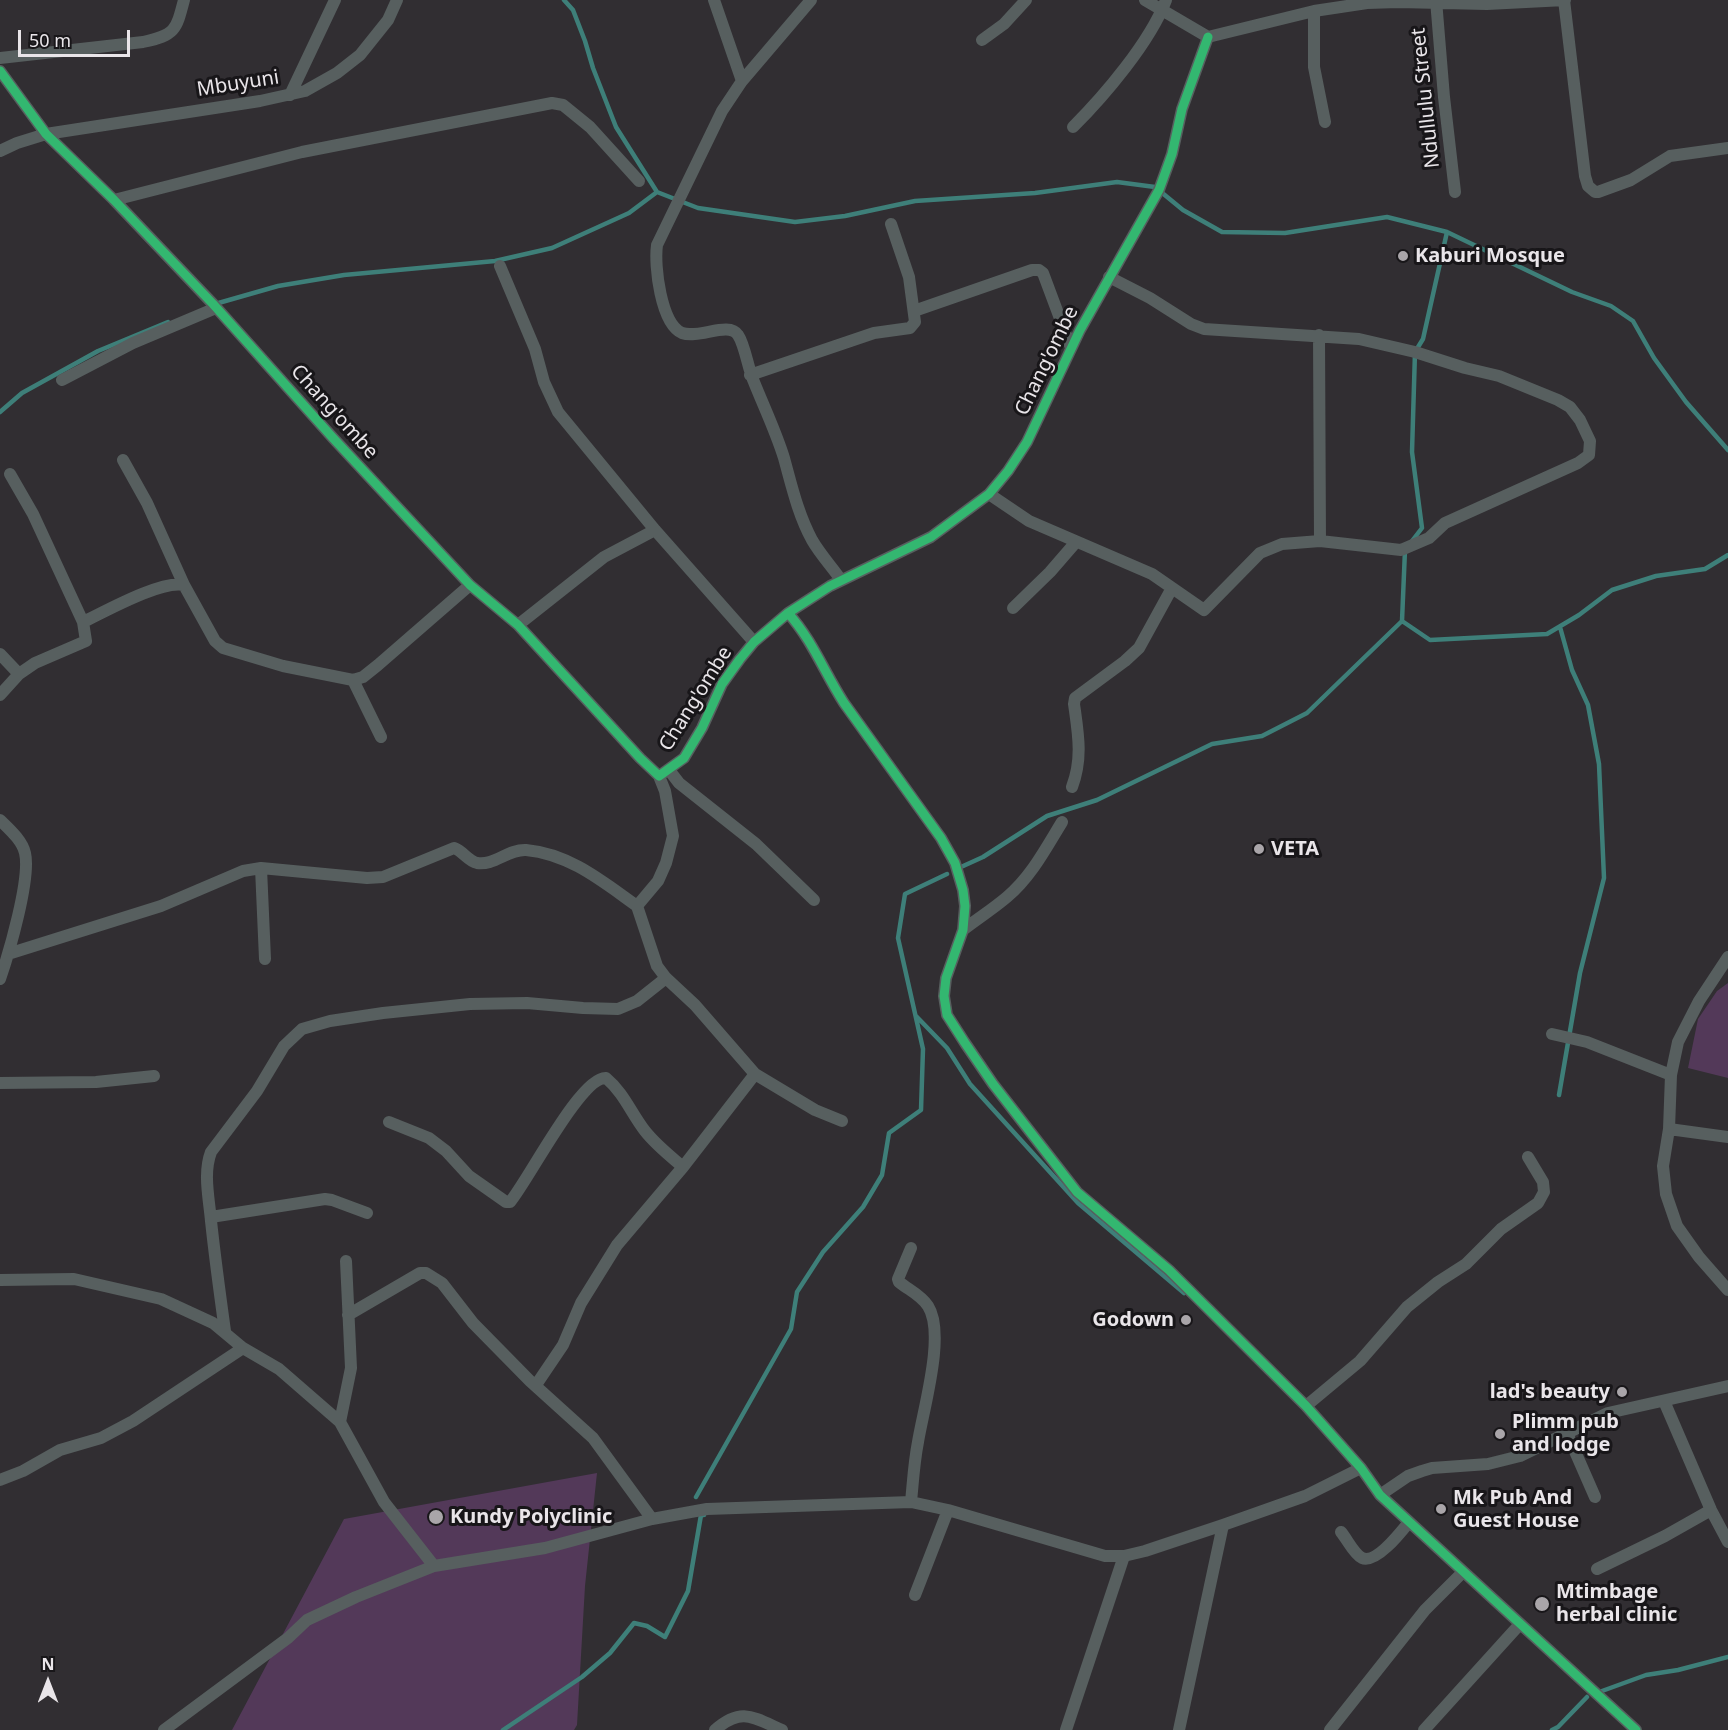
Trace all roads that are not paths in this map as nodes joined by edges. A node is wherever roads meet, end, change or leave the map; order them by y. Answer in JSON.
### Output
{"nodes":[{"id":1,"x":184,"y":0,"type":"edge"},
{"id":2,"x":335,"y":0,"type":"edge"},
{"id":3,"x":398,"y":0,"type":"edge"},
{"id":4,"x":714,"y":0,"type":"edge"},
{"id":5,"x":811,"y":0,"type":"edge"},
{"id":6,"x":1026,"y":0,"type":"edge"},
{"id":7,"x":1145,"y":0,"type":"edge"},
{"id":8,"x":1564,"y":0,"type":"edge"},
{"id":9,"x":1436,"y":2,"type":"edge"},
{"id":10,"x":1164,"y":5,"type":"edge"},
{"id":11,"x":1314,"y":11,"type":"junction"},
{"id":12,"x":1208,"y":37,"type":"junction"},
{"id":13,"x":982,"y":40,"type":"dead end"},
{"id":14,"x":0,"y":58,"type":"edge"},
{"id":15,"x":0,"y":71,"type":"edge"},
{"id":16,"x":742,"y":81,"type":"junction"},
{"id":17,"x":290,"y":95,"type":"junction"},
{"id":18,"x":1325,"y":122,"type":"dead end"},
{"id":19,"x":1073,"y":127,"type":"dead end"},
{"id":20,"x":46,"y":134,"type":"junction"},
{"id":21,"x":1728,"y":148,"type":"edge"},
{"id":22,"x":0,"y":151,"type":"edge"},
{"id":23,"x":639,"y":181,"type":"dead end"},
{"id":24,"x":1455,"y":192,"type":"dead end"},
{"id":25,"x":114,"y":200,"type":"junction"},
{"id":26,"x":891,"y":224,"type":"dead end"},
{"id":27,"x":500,"y":266,"type":"dead end"},
{"id":28,"x":1109,"y":277,"type":"junction"},
{"id":29,"x":216,"y":308,"type":"junction"},
{"id":30,"x":914,"y":311,"type":"junction"},
{"id":31,"x":1319,"y":335,"type":"junction"},
{"id":32,"x":1071,"y":348,"type":"junction"},
{"id":33,"x":750,"y":375,"type":"junction"},
{"id":34,"x":62,"y":380,"type":"dead end"},
{"id":35,"x":123,"y":460,"type":"dead end"},
{"id":36,"x":10,"y":474,"type":"dead end"},
{"id":37,"x":989,"y":494,"type":"junction"},
{"id":38,"x":655,"y":530,"type":"junction"},
{"id":39,"x":1320,"y":541,"type":"junction"},
{"id":40,"x":1076,"y":542,"type":"junction"},
{"id":41,"x":841,"y":580,"type":"junction"},
{"id":42,"x":184,"y":585,"type":"junction"},
{"id":43,"x":470,"y":585,"type":"junction"},
{"id":44,"x":1172,"y":588,"type":"junction"},
{"id":45,"x":1013,"y":608,"type":"dead end"},
{"id":46,"x":788,"y":613,"type":"junction"},
{"id":47,"x":83,"y":622,"type":"junction"},
{"id":48,"x":518,"y":625,"type":"junction"},
{"id":49,"x":754,"y":642,"type":"junction"},
{"id":50,"x":0,"y":654,"type":"edge"},
{"id":51,"x":19,"y":674,"type":"junction"},
{"id":52,"x":353,"y":680,"type":"junction"},
{"id":53,"x":0,"y":695,"type":"edge"},
{"id":54,"x":381,"y":736,"type":"dead end"},
{"id":55,"x":664,"y":773,"type":"junction"},
{"id":56,"x":1072,"y":787,"type":"dead end"},
{"id":57,"x":0,"y":820,"type":"edge"},
{"id":58,"x":1062,"y":822,"type":"dead end"},
{"id":59,"x":261,"y":868,"type":"junction"},
{"id":60,"x":814,"y":900,"type":"dead end"},
{"id":61,"x":637,"y":906,"type":"junction"},
{"id":62,"x":963,"y":930,"type":"junction"},
{"id":63,"x":8,"y":954,"type":"junction"},
{"id":64,"x":1728,"y":957,"type":"edge"},
{"id":65,"x":266,"y":959,"type":"dead end"},
{"id":66,"x":666,"y":978,"type":"junction"},
{"id":67,"x":0,"y":980,"type":"edge"},
{"id":68,"x":1552,"y":1034,"type":"dead end"},
{"id":69,"x":755,"y":1074,"type":"junction"},
{"id":70,"x":154,"y":1076,"type":"dead end"},
{"id":71,"x":1671,"y":1076,"type":"junction"},
{"id":72,"x":0,"y":1083,"type":"edge"},
{"id":73,"x":842,"y":1121,"type":"dead end"},
{"id":74,"x":389,"y":1122,"type":"dead end"},
{"id":75,"x":1669,"y":1129,"type":"junction"},
{"id":76,"x":1728,"y":1137,"type":"edge"},
{"id":77,"x":1528,"y":1157,"type":"dead end"},
{"id":78,"x":683,"y":1167,"type":"junction"},
{"id":79,"x":367,"y":1213,"type":"dead end"},
{"id":80,"x":211,"y":1217,"type":"junction"},
{"id":81,"x":911,"y":1248,"type":"dead end"},
{"id":82,"x":346,"y":1261,"type":"dead end"},
{"id":83,"x":0,"y":1280,"type":"edge"},
{"id":84,"x":1728,"y":1290,"type":"edge"},
{"id":85,"x":348,"y":1315,"type":"junction"},
{"id":86,"x":225,"y":1331,"type":"junction"},
{"id":87,"x":243,"y":1348,"type":"junction"},
{"id":88,"x":536,"y":1385,"type":"junction"},
{"id":89,"x":1728,"y":1386,"type":"edge"},
{"id":90,"x":1664,"y":1401,"type":"junction"},
{"id":91,"x":1306,"y":1406,"type":"junction"},
{"id":92,"x":340,"y":1422,"type":"junction"},
{"id":93,"x":1567,"y":1433,"type":"junction"},
{"id":94,"x":1360,"y":1468,"type":"junction"},
{"id":95,"x":0,"y":1480,"type":"edge"},
{"id":96,"x":1380,"y":1495,"type":"junction"},
{"id":97,"x":1595,"y":1497,"type":"dead end"},
{"id":98,"x":911,"y":1502,"type":"junction"},
{"id":99,"x":948,"y":1510,"type":"junction"},
{"id":100,"x":1711,"y":1510,"type":"junction"},
{"id":101,"x":652,"y":1519,"type":"junction"},
{"id":102,"x":1410,"y":1522,"type":"junction"},
{"id":103,"x":1223,"y":1525,"type":"junction"},
{"id":104,"x":1341,"y":1532,"type":"dead end"},
{"id":105,"x":1728,"y":1542,"type":"edge"},
{"id":106,"x":1124,"y":1556,"type":"junction"},
{"id":107,"x":434,"y":1566,"type":"junction"},
{"id":108,"x":1597,"y":1569,"type":"dead end"},
{"id":109,"x":1463,"y":1572,"type":"junction"},
{"id":110,"x":915,"y":1595,"type":"dead end"},
{"id":111,"x":1520,"y":1624,"type":"junction"},
{"id":112,"x":164,"y":1730,"type":"edge"},
{"id":113,"x":715,"y":1730,"type":"edge"},
{"id":114,"x":782,"y":1730,"type":"edge"},
{"id":115,"x":1066,"y":1730,"type":"edge"},
{"id":116,"x":1179,"y":1730,"type":"edge"},
{"id":117,"x":1330,"y":1730,"type":"edge"},
{"id":118,"x":1424,"y":1730,"type":"edge"},
{"id":119,"x":1636,"y":1730,"type":"edge"}],
"edges":[{"from":1,"to":14,"type":"street"},
{"from":2,"to":17,"type":"street"},
{"from":3,"to":17,"type":"street","name":"Mbuyuni"},
{"from":4,"to":16,"type":"street"},
{"from":5,"to":16,"type":"street"},
{"from":6,"to":13,"type":"street"},
{"from":7,"to":10,"type":"street"},
{"from":8,"to":9,"type":"street"},
{"from":8,"to":21,"type":"street"},
{"from":9,"to":11,"type":"street"},
{"from":9,"to":24,"type":"street","name":"Ndullulu Street"},
{"from":10,"to":12,"type":"street"},
{"from":10,"to":19,"type":"street"},
{"from":11,"to":12,"type":"street"},
{"from":11,"to":18,"type":"street"},
{"from":12,"to":28,"type":"street","name":"Chang'ombe"},
{"from":15,"to":20,"type":"street","name":"Chang'ombe"},
{"from":16,"to":33,"type":"street"},
{"from":17,"to":20,"type":"street","name":"Mbuyuni"},
{"from":20,"to":22,"type":"street","name":"Mbuyuni"},
{"from":20,"to":25,"type":"street","name":"Chang'ombe"},
{"from":23,"to":25,"type":"street"},
{"from":25,"to":29,"type":"street","name":"Chang'ombe"},
{"from":26,"to":30,"type":"street"},
{"from":27,"to":38,"type":"street"},
{"from":28,"to":31,"type":"street"},
{"from":28,"to":32,"type":"street","name":"Chang'ombe"},
{"from":29,"to":34,"type":"street"},
{"from":29,"to":43,"type":"street","name":"Chang'ombe"},
{"from":30,"to":32,"type":"street"},
{"from":30,"to":33,"type":"street"},
{"from":31,"to":39,"type":"street"},
{"from":31,"to":39,"type":"street"},
{"from":32,"to":37,"type":"street","name":"Chang'ombe"},
{"from":33,"to":41,"type":"street"},
{"from":35,"to":42,"type":"street"},
{"from":36,"to":47,"type":"street"},
{"from":37,"to":40,"type":"street"},
{"from":37,"to":41,"type":"street","name":"Chang'ombe"},
{"from":38,"to":48,"type":"street"},
{"from":38,"to":49,"type":"street"},
{"from":39,"to":44,"type":"street"},
{"from":40,"to":44,"type":"street"},
{"from":40,"to":45,"type":"street"},
{"from":41,"to":46,"type":"street","name":"Chang'ombe"},
{"from":42,"to":47,"type":"street"},
{"from":42,"to":52,"type":"street"},
{"from":43,"to":48,"type":"street","name":"Chang'ombe"},
{"from":43,"to":52,"type":"street"},
{"from":44,"to":56,"type":"street"},
{"from":46,"to":49,"type":"street","name":"Chang'ombe"},
{"from":46,"to":62,"type":"street"},
{"from":47,"to":51,"type":"street"},
{"from":48,"to":55,"type":"street","name":"Chang'ombe"},
{"from":49,"to":55,"type":"street","name":"Chang'ombe"},
{"from":50,"to":51,"type":"street"},
{"from":51,"to":53,"type":"street"},
{"from":52,"to":54,"type":"street"},
{"from":55,"to":60,"type":"street"},
{"from":55,"to":61,"type":"street"},
{"from":57,"to":63,"type":"street"},
{"from":58,"to":62,"type":"street"},
{"from":59,"to":61,"type":"street"},
{"from":59,"to":63,"type":"street"},
{"from":59,"to":65,"type":"street"},
{"from":61,"to":66,"type":"street"},
{"from":62,"to":91,"type":"street"},
{"from":63,"to":67,"type":"street"},
{"from":64,"to":71,"type":"street"},
{"from":66,"to":69,"type":"street"},
{"from":66,"to":80,"type":"street"},
{"from":68,"to":71,"type":"street"},
{"from":69,"to":73,"type":"street"},
{"from":69,"to":78,"type":"street"},
{"from":70,"to":72,"type":"street"},
{"from":71,"to":75,"type":"street"},
{"from":74,"to":78,"type":"street"},
{"from":75,"to":76,"type":"street"},
{"from":75,"to":84,"type":"street"},
{"from":77,"to":91,"type":"street"},
{"from":78,"to":88,"type":"street"},
{"from":79,"to":80,"type":"street"},
{"from":80,"to":86,"type":"street"},
{"from":81,"to":98,"type":"street"},
{"from":82,"to":85,"type":"street"},
{"from":83,"to":86,"type":"street"},
{"from":85,"to":88,"type":"street"},
{"from":85,"to":92,"type":"street"},
{"from":86,"to":87,"type":"street"},
{"from":87,"to":92,"type":"street"},
{"from":87,"to":95,"type":"street"},
{"from":88,"to":101,"type":"street"},
{"from":89,"to":90,"type":"street"},
{"from":90,"to":93,"type":"street"},
{"from":90,"to":100,"type":"street"},
{"from":91,"to":94,"type":"street"},
{"from":92,"to":107,"type":"street"},
{"from":93,"to":96,"type":"street"},
{"from":93,"to":97,"type":"street"},
{"from":94,"to":96,"type":"street"},
{"from":94,"to":103,"type":"street"},
{"from":96,"to":102,"type":"street"},
{"from":98,"to":99,"type":"street"},
{"from":98,"to":101,"type":"street"},
{"from":99,"to":106,"type":"street"},
{"from":99,"to":110,"type":"street"},
{"from":100,"to":105,"type":"street"},
{"from":100,"to":108,"type":"street"},
{"from":101,"to":107,"type":"street"},
{"from":102,"to":104,"type":"street"},
{"from":102,"to":109,"type":"street"},
{"from":103,"to":106,"type":"street"},
{"from":103,"to":116,"type":"street"},
{"from":106,"to":115,"type":"street"},
{"from":107,"to":112,"type":"street"},
{"from":109,"to":111,"type":"street"},
{"from":109,"to":117,"type":"street"},
{"from":111,"to":118,"type":"street"},
{"from":111,"to":119,"type":"street"},
{"from":113,"to":114,"type":"street"}]}
